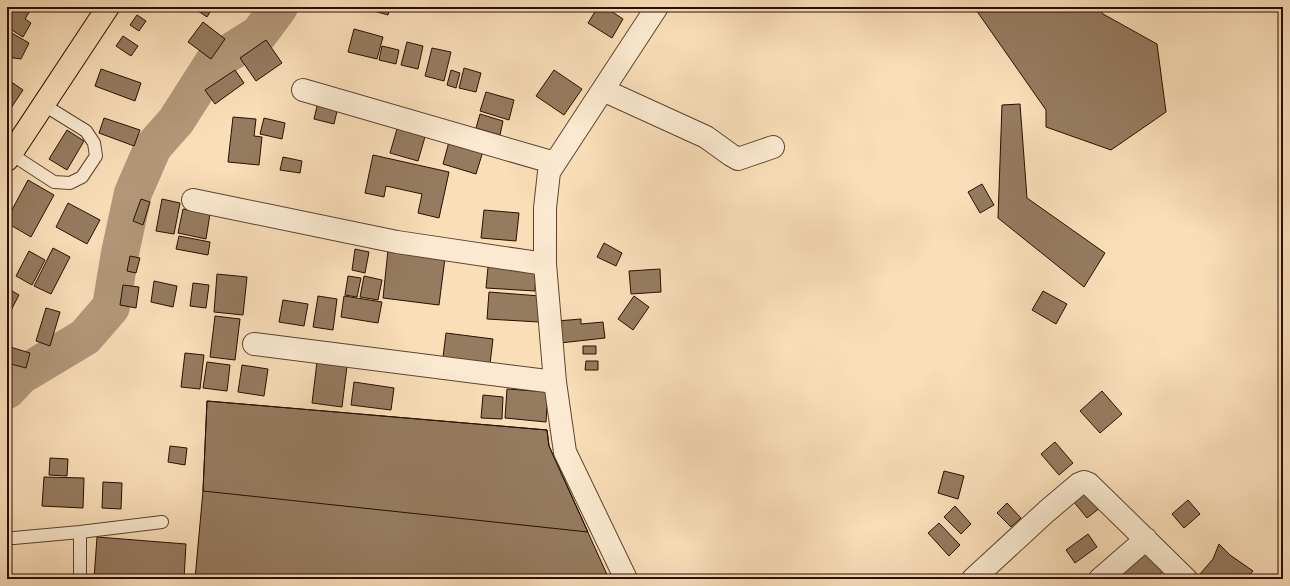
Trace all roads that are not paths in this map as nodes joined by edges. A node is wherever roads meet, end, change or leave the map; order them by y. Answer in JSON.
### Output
{"nodes":[{"id":1,"x":108,"y":7,"type":"edge"},
{"id":2,"x":657,"y":7,"type":"edge"},
{"id":3,"x":303,"y":90,"type":"dead end"},
{"id":4,"x":602,"y":90,"type":"junction"},
{"id":5,"x":44,"y":104,"type":"junction"},
{"id":6,"x":773,"y":147,"type":"dead end"},
{"id":7,"x":9,"y":157,"type":"edge"},
{"id":8,"x":555,"y":163,"type":"junction"},
{"id":9,"x":193,"y":200,"type":"dead end"},
{"id":10,"x":545,"y":264,"type":"junction"},
{"id":11,"x":254,"y":344,"type":"dead end"},
{"id":12,"x":555,"y":382,"type":"junction"},
{"id":13,"x":162,"y":522,"type":"dead end"},
{"id":14,"x":80,"y":532,"type":"junction"},
{"id":15,"x":11,"y":538,"type":"edge"},
{"id":16,"x":1146,"y":539,"type":"junction"},
{"id":17,"x":80,"y":579,"type":"edge"},
{"id":18,"x":626,"y":579,"type":"edge"},
{"id":19,"x":973,"y":579,"type":"edge"},
{"id":20,"x":1100,"y":579,"type":"edge"},
{"id":21,"x":1186,"y":579,"type":"edge"}],
"edges":[{"from":1,"to":5,"type":"main road"},
{"from":2,"to":4,"type":"street"},
{"from":3,"to":8,"type":"street"},
{"from":4,"to":6,"type":"street"},
{"from":4,"to":8,"type":"street"},
{"from":5,"to":7,"type":"main road"},
{"from":5,"to":7,"type":"lane"},
{"from":8,"to":10,"type":"street"},
{"from":9,"to":10,"type":"street"},
{"from":10,"to":12,"type":"street"},
{"from":11,"to":12,"type":"street"},
{"from":12,"to":18,"type":"street"},
{"from":13,"to":14,"type":"lane"},
{"from":14,"to":15,"type":"lane"},
{"from":14,"to":17,"type":"lane"},
{"from":16,"to":19,"type":"street"},
{"from":16,"to":20,"type":"street"},
{"from":16,"to":21,"type":"street"}]}
